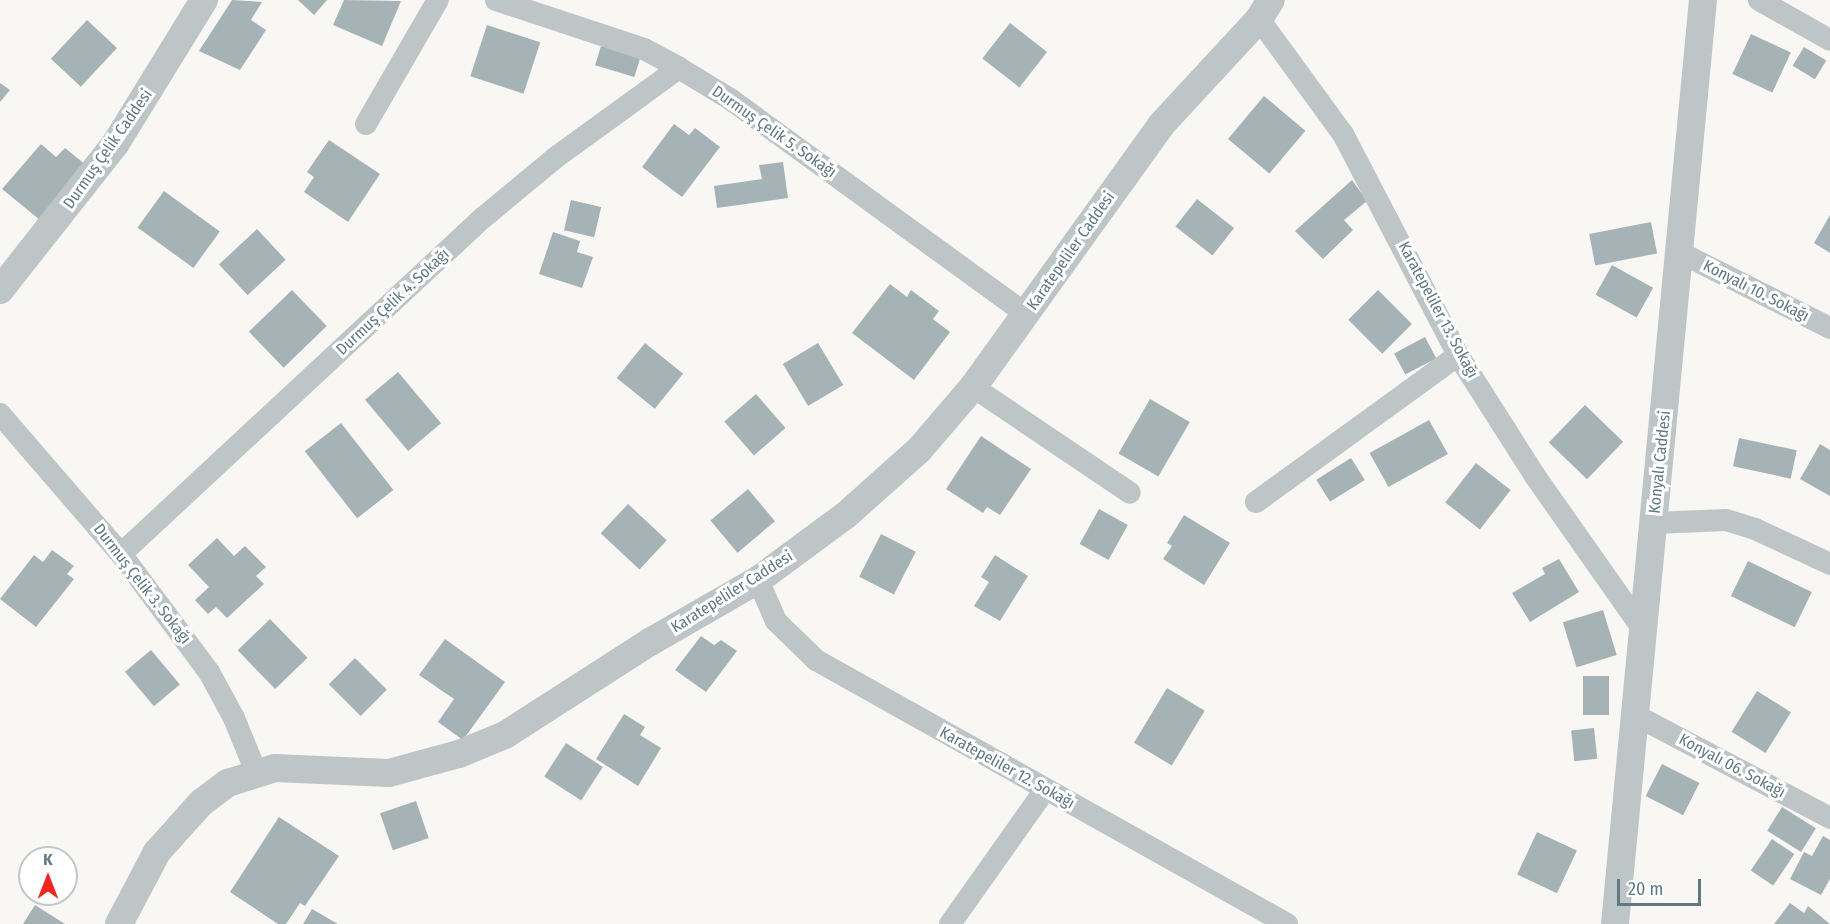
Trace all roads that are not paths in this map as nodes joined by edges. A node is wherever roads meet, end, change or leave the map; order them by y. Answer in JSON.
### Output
{"nodes":[{"id":1,"x":204,"y":0,"type":"edge"},
{"id":2,"x":438,"y":0,"type":"edge"},
{"id":3,"x":496,"y":0,"type":"edge"},
{"id":4,"x":1703,"y":0,"type":"edge"},
{"id":5,"x":1759,"y":0,"type":"edge"},
{"id":6,"x":1265,"y":9,"type":"edge"},
{"id":7,"x":1830,"y":40,"type":"edge"},
{"id":8,"x":679,"y":68,"type":"junction"},
{"id":9,"x":366,"y":124,"type":"dead end"},
{"id":10,"x":1682,"y":253,"type":"junction"},
{"id":11,"x":0,"y":290,"type":"edge"},
{"id":12,"x":1026,"y":314,"type":"junction"},
{"id":13,"x":1830,"y":328,"type":"edge"},
{"id":14,"x":1458,"y":355,"type":"junction"},
{"id":15,"x":973,"y":387,"type":"junction"},
{"id":16,"x":0,"y":414,"type":"edge"},
{"id":17,"x":1130,"y":493,"type":"dead end"},
{"id":18,"x":1256,"y":502,"type":"dead end"},
{"id":19,"x":1654,"y":524,"type":"junction"},
{"id":20,"x":121,"y":554,"type":"junction"},
{"id":21,"x":1830,"y":564,"type":"edge"},
{"id":22,"x":758,"y":580,"type":"junction"},
{"id":23,"x":1642,"y":628,"type":"junction"},
{"id":24,"x":1635,"y":715,"type":"junction"},
{"id":25,"x":256,"y":772,"type":"junction"},
{"id":26,"x":1046,"y":790,"type":"junction"},
{"id":27,"x":1830,"y":818,"type":"edge"},
{"id":28,"x":119,"y":924,"type":"edge"},
{"id":29,"x":950,"y":924,"type":"edge"},
{"id":30,"x":1287,"y":924,"type":"edge"},
{"id":31,"x":1615,"y":924,"type":"edge"}],
"edges":[{"from":1,"to":11,"type":"street","name":"Durmuş Çelik Caddesi"},
{"from":2,"to":9,"type":"street"},
{"from":3,"to":8,"type":"street","name":"Durmuş Çelik 5. Sokağı"},
{"from":4,"to":10,"type":"street","name":"Konyalı Caddesi"},
{"from":5,"to":7,"type":"street"},
{"from":6,"to":12,"type":"street","name":"Karatepeliler Caddesi"},
{"from":6,"to":14,"type":"street","name":"Karatepeliler 13. Sokağı"},
{"from":8,"to":12,"type":"street","name":"Durmuş Çelik 5. Sokağı"},
{"from":8,"to":20,"type":"street","name":"Durmuş Çelik 4. Sokağı"},
{"from":10,"to":13,"type":"street","name":"Konyalı 10. Sokağı"},
{"from":10,"to":19,"type":"street","name":"Konyalı Caddesi"},
{"from":12,"to":15,"type":"street","name":"Karatepeliler Caddesi"},
{"from":14,"to":18,"type":"street"},
{"from":14,"to":23,"type":"street","name":"Karatepeliler 13. Sokağı"},
{"from":15,"to":17,"type":"street"},
{"from":15,"to":22,"type":"street","name":"Karatepeliler Caddesi"},
{"from":16,"to":20,"type":"street","name":"Durmuş Çelik 3. Sokağı"},
{"from":19,"to":21,"type":"street"},
{"from":19,"to":23,"type":"street","name":"Konyalı Caddesi"},
{"from":20,"to":25,"type":"street","name":"Durmuş Çelik 3. Sokağı"},
{"from":22,"to":25,"type":"street","name":"Karatepeliler Caddesi"},
{"from":22,"to":26,"type":"street","name":"Karatepeliler 12. Sokağı"},
{"from":23,"to":24,"type":"street","name":"Konyalı Caddesi"},
{"from":24,"to":27,"type":"street","name":"Konyalı 06. Sokağı"},
{"from":24,"to":31,"type":"street","name":"Konyalı Caddesi"},
{"from":25,"to":28,"type":"street","name":"Karatepeliler Caddesi"},
{"from":26,"to":29,"type":"street"},
{"from":26,"to":30,"type":"street","name":"Karatepeliler 12. Sokağı"}]}
